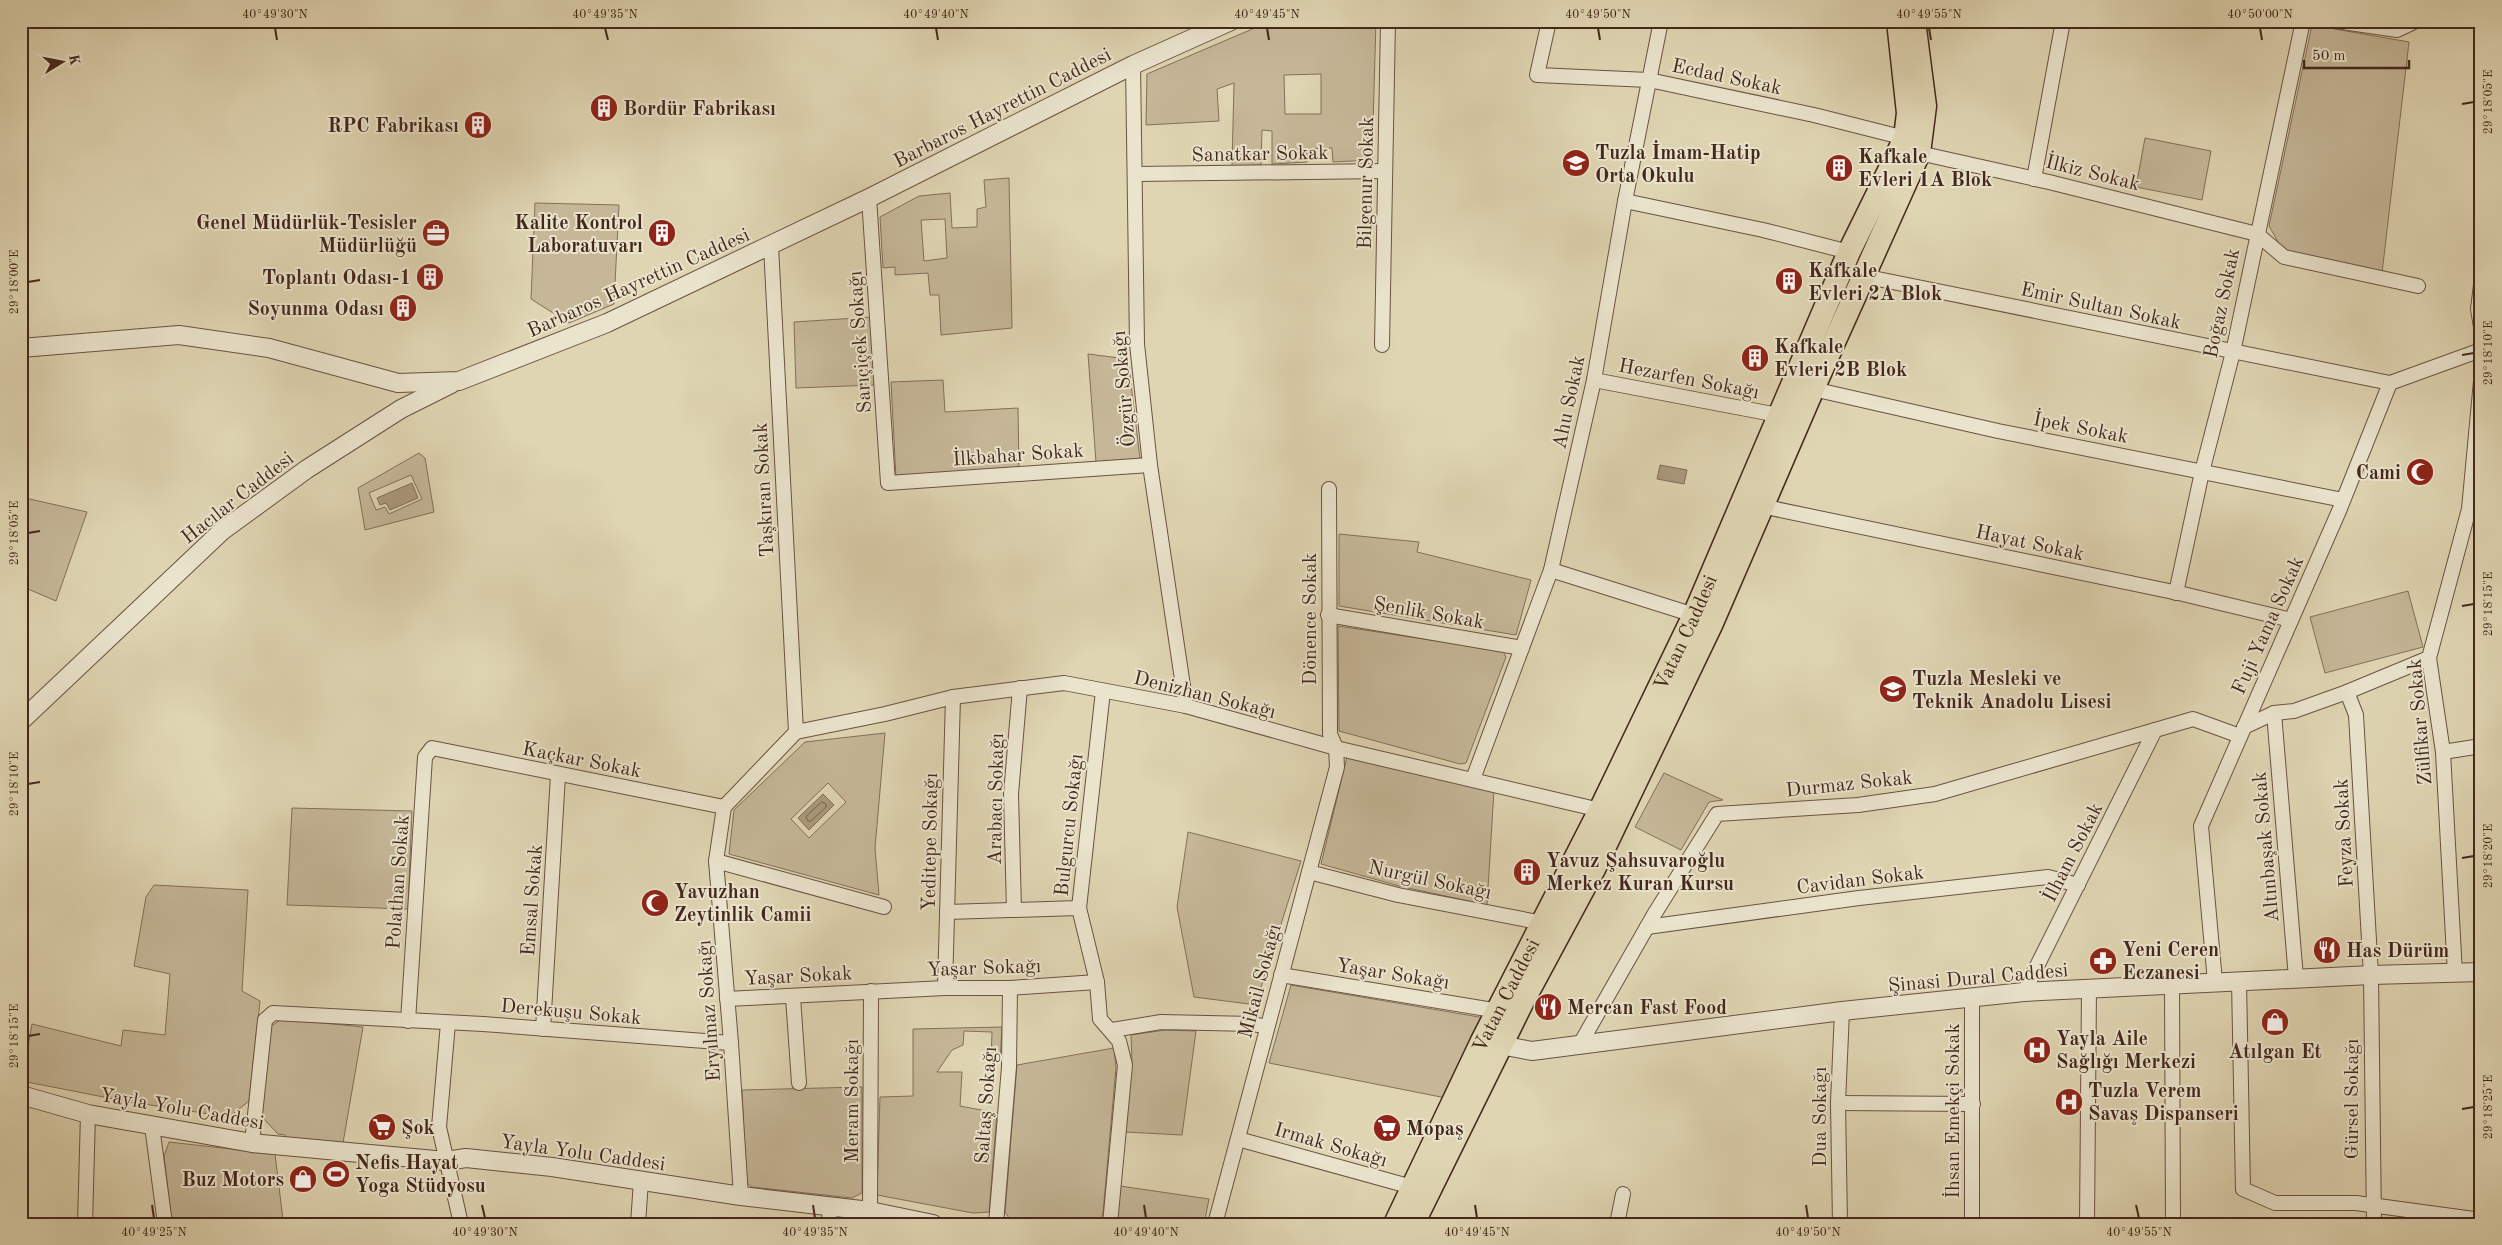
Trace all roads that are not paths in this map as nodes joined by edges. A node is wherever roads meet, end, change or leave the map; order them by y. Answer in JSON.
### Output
{"nodes":[{"id":1,"x":1232,"y":21,"type":"edge"},
{"id":2,"x":1388,"y":21,"type":"edge"},
{"id":3,"x":1549,"y":21,"type":"edge"},
{"id":4,"x":1661,"y":21,"type":"edge"},
{"id":5,"x":1898,"y":21,"type":"edge"},
{"id":6,"x":1914,"y":21,"type":"edge"},
{"id":7,"x":2063,"y":21,"type":"edge"},
{"id":8,"x":2303,"y":21,"type":"edge"},
{"id":9,"x":2336,"y":21,"type":"edge"},
{"id":10,"x":2416,"y":21,"type":"edge"},
{"id":11,"x":1133,"y":65,"type":"junction"},
{"id":12,"x":1649,"y":80,"type":"junction"},
{"id":13,"x":1912,"y":145,"type":"junction"},
{"id":14,"x":1385,"y":171,"type":"junction"},
{"id":15,"x":1136,"y":174,"type":"junction"},
{"id":16,"x":2034,"y":178,"type":"junction"},
{"id":17,"x":869,"y":198,"type":"junction"},
{"id":18,"x":1625,"y":201,"type":"junction"},
{"id":19,"x":2256,"y":234,"type":"junction"},
{"id":20,"x":770,"y":246,"type":"junction"},
{"id":21,"x":1849,"y":252,"type":"junction"},
{"id":22,"x":1863,"y":276,"type":"junction"},
{"id":23,"x":2481,"y":285,"type":"edge"},
{"id":24,"x":2418,"y":286,"type":"dead end"},
{"id":25,"x":2481,"y":327,"type":"edge"},
{"id":26,"x":1382,"y":345,"type":"dead end"},
{"id":27,"x":21,"y":348,"type":"edge"},
{"id":28,"x":2481,"y":350,"type":"edge"},
{"id":29,"x":2232,"y":352,"type":"junction"},
{"id":30,"x":1594,"y":380,"type":"junction"},
{"id":31,"x":459,"y":381,"type":"junction"},
{"id":32,"x":2481,"y":382,"type":"edge"},
{"id":33,"x":2390,"y":383,"type":"junction"},
{"id":34,"x":1812,"y":389,"type":"junction"},
{"id":35,"x":1778,"y":415,"type":"junction"},
{"id":36,"x":1150,"y":464,"type":"junction"},
{"id":37,"x":2202,"y":472,"type":"junction"},
{"id":38,"x":888,"y":483,"type":"joint"},
{"id":39,"x":1329,"y":489,"type":"dead end"},
{"id":40,"x":2343,"y":500,"type":"junction"},
{"id":41,"x":1762,"y":506,"type":"junction"},
{"id":42,"x":2475,"y":510,"type":"edge"},
{"id":43,"x":1551,"y":570,"type":"junction"},
{"id":44,"x":2176,"y":593,"type":"junction"},
{"id":45,"x":1328,"y":615,"type":"junction"},
{"id":46,"x":1694,"y":615,"type":"junction"},
{"id":47,"x":2291,"y":620,"type":"junction"},
{"id":48,"x":1522,"y":648,"type":"junction"},
{"id":49,"x":2430,"y":658,"type":"junction"},
{"id":50,"x":1020,"y":688,"type":"junction"},
{"id":51,"x":1103,"y":691,"type":"junction"},
{"id":52,"x":2347,"y":692,"type":"junction"},
{"id":53,"x":952,"y":697,"type":"junction"},
{"id":54,"x":1186,"y":706,"type":"junction"},
{"id":55,"x":2274,"y":713,"type":"junction"},
{"id":56,"x":21,"y":721,"type":"edge"},
{"id":57,"x":2155,"y":730,"type":"junction"},
{"id":58,"x":2242,"y":731,"type":"junction"},
{"id":59,"x":796,"y":732,"type":"junction"},
{"id":60,"x":2481,"y":746,"type":"edge"},
{"id":61,"x":432,"y":748,"type":"joint"},
{"id":62,"x":1336,"y":748,"type":"junction"},
{"id":63,"x":2443,"y":752,"type":"junction"},
{"id":64,"x":558,"y":775,"type":"junction"},
{"id":65,"x":1473,"y":779,"type":"junction"},
{"id":66,"x":724,"y":807,"type":"junction"},
{"id":67,"x":1600,"y":810,"type":"junction"},
{"id":68,"x":716,"y":861,"type":"junction"},
{"id":69,"x":1309,"y":872,"type":"junction"},
{"id":70,"x":2078,"y":885,"type":"junction"},
{"id":71,"x":884,"y":907,"type":"dead end"},
{"id":72,"x":1079,"y":908,"type":"junction"},
{"id":73,"x":1014,"y":910,"type":"junction"},
{"id":74,"x":948,"y":912,"type":"junction"},
{"id":75,"x":1543,"y":923,"type":"junction"},
{"id":76,"x":1647,"y":927,"type":"junction"},
{"id":77,"x":2481,"y":972,"type":"edge"},
{"id":78,"x":2370,"y":974,"type":"junction"},
{"id":79,"x":2455,"y":974,"type":"junction"},
{"id":80,"x":1281,"y":975,"type":"junction"},
{"id":81,"x":2296,"y":978,"type":"junction"},
{"id":82,"x":2239,"y":981,"type":"junction"},
{"id":83,"x":1098,"y":982,"type":"junction"},
{"id":84,"x":2215,"y":982,"type":"junction"},
{"id":85,"x":2172,"y":984,"type":"junction"},
{"id":86,"x":944,"y":988,"type":"junction"},
{"id":87,"x":1010,"y":988,"type":"junction"},
{"id":88,"x":2089,"y":988,"type":"junction"},
{"id":89,"x":871,"y":991,"type":"junction"},
{"id":90,"x":2024,"y":992,"type":"junction"},
{"id":91,"x":793,"y":997,"type":"junction"},
{"id":92,"x":1972,"y":998,"type":"junction"},
{"id":93,"x":727,"y":999,"type":"junction"},
{"id":94,"x":1499,"y":1011,"type":"junction"},
{"id":95,"x":1842,"y":1011,"type":"junction"},
{"id":96,"x":408,"y":1021,"type":"junction"},
{"id":97,"x":448,"y":1023,"type":"junction"},
{"id":98,"x":1267,"y":1027,"type":"junction"},
{"id":99,"x":543,"y":1028,"type":"junction"},
{"id":100,"x":1112,"y":1030,"type":"junction"},
{"id":101,"x":731,"y":1044,"type":"junction"},
{"id":102,"x":1492,"y":1044,"type":"junction"},
{"id":103,"x":1579,"y":1046,"type":"junction"},
{"id":104,"x":799,"y":1083,"type":"dead end"},
{"id":105,"x":21,"y":1095,"type":"edge"},
{"id":106,"x":1838,"y":1103,"type":"junction"},
{"id":107,"x":1973,"y":1104,"type":"junction"},
{"id":108,"x":88,"y":1114,"type":"junction"},
{"id":109,"x":152,"y":1126,"type":"junction"},
{"id":110,"x":1238,"y":1139,"type":"junction"},
{"id":111,"x":252,"y":1143,"type":"junction"},
{"id":112,"x":446,"y":1161,"type":"junction"},
{"id":113,"x":641,"y":1181,"type":"junction"},
{"id":114,"x":1412,"y":1187,"type":"junction"},
{"id":115,"x":1624,"y":1194,"type":"dead end"},
{"id":116,"x":740,"y":1196,"type":"junction"},
{"id":117,"x":831,"y":1206,"type":"junction"},
{"id":118,"x":2373,"y":1207,"type":"junction"},
{"id":119,"x":870,"y":1211,"type":"junction"},
{"id":120,"x":2481,"y":1220,"type":"edge"},
{"id":121,"x":923,"y":1223,"type":"edge"},
{"id":122,"x":85,"y":1224,"type":"edge"},
{"id":123,"x":165,"y":1224,"type":"edge"},
{"id":124,"x":461,"y":1224,"type":"edge"},
{"id":125,"x":638,"y":1224,"type":"edge"},
{"id":126,"x":828,"y":1224,"type":"edge"},
{"id":127,"x":996,"y":1224,"type":"edge"},
{"id":128,"x":1110,"y":1224,"type":"edge"},
{"id":129,"x":1215,"y":1224,"type":"edge"},
{"id":130,"x":1395,"y":1224,"type":"edge"},
{"id":131,"x":1413,"y":1224,"type":"edge"},
{"id":132,"x":1617,"y":1224,"type":"edge"},
{"id":133,"x":1840,"y":1224,"type":"edge"},
{"id":134,"x":1972,"y":1224,"type":"edge"},
{"id":135,"x":2087,"y":1224,"type":"edge"},
{"id":136,"x":2173,"y":1224,"type":"edge"},
{"id":137,"x":2374,"y":1224,"type":"edge"}],
"edges":[{"from":1,"to":11,"type":"street","name":"Barbaros Hayrettin Caddesi"},
{"from":2,"to":14,"type":"street","name":"Bilgenur Sokak"},
{"from":3,"to":12,"type":"street","name":"Ecdad Sokak"},
{"from":4,"to":12,"type":"street","name":"Ahu Sokak"},
{"from":5,"to":13,"type":"main road","name":"Vatan Caddesi"},
{"from":6,"to":13,"type":"main road","name":"Vatan Caddesi"},
{"from":7,"to":16,"type":"street"},
{"from":8,"to":19,"type":"street","name":"Boğaz Sokak"},
{"from":9,"to":10,"type":"street"},
{"from":11,"to":15,"type":"street","name":"Özgür Sokağı"},
{"from":11,"to":17,"type":"street","name":"Barbaros Hayrettin Caddesi"},
{"from":12,"to":13,"type":"street","name":"Ecdad Sokak"},
{"from":12,"to":18,"type":"street","name":"Ahu Sokak"},
{"from":13,"to":16,"type":"street","name":"İlkiz Sokak"},
{"from":13,"to":21,"type":"main road","name":"Vatan Caddesi"},
{"from":13,"to":22,"type":"main road","name":"Vatan Caddesi"},
{"from":14,"to":15,"type":"street","name":"Sanatkar Sokak"},
{"from":14,"to":26,"type":"street","name":"Bilgenur Sokak"},
{"from":15,"to":36,"type":"street","name":"Özgür Sokağı"},
{"from":16,"to":19,"type":"street","name":"İlkiz Sokak"},
{"from":17,"to":20,"type":"street","name":"Barbaros Hayrettin Caddesi"},
{"from":17,"to":38,"type":"street","name":"Sarıçiçek Sokağı"},
{"from":18,"to":21,"type":"street"},
{"from":18,"to":30,"type":"street","name":"Ahu Sokak"},
{"from":19,"to":24,"type":"street"},
{"from":19,"to":29,"type":"street","name":"Boğaz Sokak"},
{"from":20,"to":31,"type":"street","name":"Barbaros Hayrettin Caddesi"},
{"from":20,"to":59,"type":"street","name":"Taşkıran Sokak"},
{"from":21,"to":35,"type":"main road","name":"Vatan Caddesi"},
{"from":22,"to":29,"type":"street","name":"Emir Sultan Sokak"},
{"from":22,"to":34,"type":"main road","name":"Vatan Caddesi"},
{"from":23,"to":25,"type":"street"},
{"from":27,"to":31,"type":"street","name":"Barbaros Hayrettin Caddesi"},
{"from":28,"to":33,"type":"street"},
{"from":29,"to":33,"type":"street","name":"Emir Sultan Sokak"},
{"from":29,"to":37,"type":"street","name":"Boğaz Sokak"},
{"from":30,"to":35,"type":"street","name":"Hezarfen Sokağı"},
{"from":30,"to":43,"type":"street","name":"Ahu Sokak"},
{"from":31,"to":56,"type":"street","name":"Hacılar Caddesi"},
{"from":32,"to":42,"type":"street","name":"Zülfikar Sokak"},
{"from":33,"to":40,"type":"street","name":"Fuji Yama Sokak"},
{"from":34,"to":37,"type":"street","name":"İpek Sokak"},
{"from":34,"to":41,"type":"main road","name":"Vatan Caddesi"},
{"from":35,"to":46,"type":"main road","name":"Vatan Caddesi"},
{"from":36,"to":38,"type":"street","name":"İlkbahar Sokak"},
{"from":36,"to":54,"type":"street","name":"Özgür Sokağı"},
{"from":37,"to":40,"type":"street","name":"İpek Sokak"},
{"from":37,"to":44,"type":"street","name":"Boğaz Sokak"},
{"from":39,"to":45,"type":"street","name":"Dönence Sokak"},
{"from":40,"to":47,"type":"street","name":"Fuji Yama Sokak"},
{"from":41,"to":44,"type":"street","name":"Hayat Sokak"},
{"from":41,"to":102,"type":"main road","name":"Vatan Caddesi"},
{"from":42,"to":49,"type":"street","name":"Zülfikar Sokak"},
{"from":43,"to":46,"type":"street"},
{"from":43,"to":48,"type":"street","name":"Ahu Sokak"},
{"from":44,"to":47,"type":"street","name":"Hayat Sokak"},
{"from":45,"to":48,"type":"street","name":"Şenlik Sokak"},
{"from":45,"to":62,"type":"street","name":"Dönence Sokak"},
{"from":46,"to":67,"type":"main road","name":"Vatan Caddesi"},
{"from":47,"to":58,"type":"street","name":"Fuji Yama Sokak"},
{"from":48,"to":65,"type":"street","name":"Ahu Sokak"},
{"from":49,"to":52,"type":"street"},
{"from":49,"to":63,"type":"street","name":"Zülfikar Sokak"},
{"from":50,"to":51,"type":"street","name":"Denizhan Sokağı"},
{"from":50,"to":53,"type":"street","name":"Denizhan Sokağı"},
{"from":50,"to":73,"type":"street","name":"Arabacı Sokağı"},
{"from":51,"to":54,"type":"street","name":"Denizhan Sokağı"},
{"from":51,"to":72,"type":"street","name":"Bulgurcu Sokağı"},
{"from":52,"to":55,"type":"street"},
{"from":52,"to":78,"type":"street","name":"Feyza Sokak"},
{"from":53,"to":59,"type":"street","name":"Denizhan Sokağı"},
{"from":53,"to":74,"type":"street","name":"Yeditepe Sokağı"},
{"from":54,"to":62,"type":"street","name":"Denizhan Sokağı"},
{"from":55,"to":58,"type":"street"},
{"from":55,"to":81,"type":"street","name":"Altınbaşak Sokak"},
{"from":57,"to":58,"type":"street","name":"Durmaz Sokak"},
{"from":57,"to":70,"type":"street","name":"İlham Sokak"},
{"from":57,"to":76,"type":"street","name":"Durmaz Sokak"},
{"from":58,"to":84,"type":"street","name":"Fuji Yama Sokak"},
{"from":59,"to":66,"type":"street"},
{"from":60,"to":63,"type":"street"},
{"from":61,"to":64,"type":"street","name":"Kaçkar Sokak"},
{"from":61,"to":96,"type":"street","name":"Polathan Sokak"},
{"from":62,"to":65,"type":"street","name":"Denizhan Sokağı"},
{"from":62,"to":69,"type":"street","name":"Mikail Sokağı"},
{"from":63,"to":79,"type":"street","name":"Zülfikar Sokak"},
{"from":64,"to":66,"type":"street","name":"Kaçkar Sokak"},
{"from":64,"to":99,"type":"street","name":"Emsal Sokak"},
{"from":65,"to":67,"type":"street","name":"Denizhan Sokağı"},
{"from":66,"to":68,"type":"street","name":"Eryılmaz Sokağı"},
{"from":67,"to":75,"type":"main road","name":"Vatan Caddesi"},
{"from":68,"to":71,"type":"street"},
{"from":68,"to":93,"type":"street","name":"Eryılmaz Sokağı"},
{"from":69,"to":75,"type":"street","name":"Nurgül Sokağı"},
{"from":69,"to":80,"type":"street","name":"Mikail Sokağı"},
{"from":70,"to":76,"type":"street","name":"Cavidan Sokak"},
{"from":70,"to":90,"type":"street","name":"İlham Sokak"},
{"from":72,"to":73,"type":"street"},
{"from":72,"to":83,"type":"street","name":"Bulgurcu Sokağı"},
{"from":73,"to":74,"type":"street"},
{"from":74,"to":86,"type":"street","name":"Yeditepe Sokağı"},
{"from":75,"to":94,"type":"main road","name":"Vatan Caddesi"},
{"from":76,"to":103,"type":"street","name":"Durmaz Sokak"},
{"from":77,"to":79,"type":"street","name":"Şinasi Dural Caddesi"},
{"from":78,"to":79,"type":"street","name":"Şinasi Dural Caddesi"},
{"from":78,"to":81,"type":"street","name":"Şinasi Dural Caddesi"},
{"from":78,"to":118,"type":"street","name":"Gürsel Sokağı"},
{"from":80,"to":94,"type":"street","name":"Yaşar Sokağı"},
{"from":80,"to":98,"type":"street","name":"Mikail Sokağı"},
{"from":81,"to":82,"type":"street","name":"Şinasi Dural Caddesi"},
{"from":82,"to":84,"type":"street","name":"Şinasi Dural Caddesi"},
{"from":82,"to":118,"type":"street"},
{"from":83,"to":87,"type":"street","name":"Yaşar Sokağı"},
{"from":83,"to":100,"type":"street","name":"Bulgurcu Sokağı"},
{"from":84,"to":85,"type":"street","name":"Şinasi Dural Caddesi"},
{"from":85,"to":88,"type":"street","name":"Şinasi Dural Caddesi"},
{"from":85,"to":136,"type":"street"},
{"from":86,"to":87,"type":"street","name":"Yaşar Sokağı"},
{"from":86,"to":89,"type":"street","name":"Yaşar Sokağı"},
{"from":87,"to":127,"type":"street","name":"Saltaş Sokağı"},
{"from":88,"to":90,"type":"street","name":"Şinasi Dural Caddesi"},
{"from":88,"to":135,"type":"street"},
{"from":89,"to":91,"type":"street","name":"Yaşar Sokak"},
{"from":89,"to":119,"type":"street","name":"Meram Sokağı"},
{"from":90,"to":92,"type":"street","name":"Şinasi Dural Caddesi"},
{"from":91,"to":93,"type":"street","name":"Yaşar Sokak"},
{"from":91,"to":104,"type":"street"},
{"from":92,"to":95,"type":"street","name":"Şinasi Dural Caddesi"},
{"from":92,"to":107,"type":"street","name":"İhsan Emekçi Sokak"},
{"from":93,"to":101,"type":"street","name":"Eryılmaz Sokağı"},
{"from":94,"to":102,"type":"main road","name":"Vatan Caddesi"},
{"from":95,"to":103,"type":"street","name":"Şinasi Dural Caddesi"},
{"from":95,"to":106,"type":"street","name":"Dua Sokağı"},
{"from":96,"to":97,"type":"street","name":"Derekuşu Sokak"},
{"from":96,"to":111,"type":"street","name":"Derekuşu Sokak"},
{"from":97,"to":99,"type":"street","name":"Derekuşu Sokak"},
{"from":97,"to":112,"type":"street"},
{"from":98,"to":100,"type":"street"},
{"from":98,"to":110,"type":"street","name":"Mikail Sokağı"},
{"from":99,"to":101,"type":"street","name":"Derekuşu Sokak"},
{"from":100,"to":128,"type":"street","name":"Bulgurcu Sokağı"},
{"from":101,"to":116,"type":"street","name":"Eryılmaz Sokağı"},
{"from":102,"to":103,"type":"street","name":"Şinasi Dural Caddesi"},
{"from":102,"to":114,"type":"main road","name":"Vatan Caddesi"},
{"from":102,"to":131,"type":"main road","name":"Vatan Caddesi"},
{"from":105,"to":108,"type":"street","name":"Yayla Yolu Caddesi"},
{"from":106,"to":107,"type":"street"},
{"from":106,"to":133,"type":"street","name":"Dua Sokağı"},
{"from":107,"to":134,"type":"street","name":"İhsan Emekçi Sokak"},
{"from":108,"to":109,"type":"street","name":"Yayla Yolu Caddesi"},
{"from":108,"to":122,"type":"street"},
{"from":109,"to":111,"type":"street","name":"Yayla Yolu Caddesi"},
{"from":109,"to":123,"type":"street"},
{"from":110,"to":114,"type":"street","name":"Irmak Sokağı"},
{"from":110,"to":129,"type":"street","name":"Mikail Sokağı"},
{"from":111,"to":112,"type":"street","name":"Yayla Yolu Caddesi"},
{"from":112,"to":113,"type":"street","name":"Yayla Yolu Caddesi"},
{"from":112,"to":124,"type":"street"},
{"from":113,"to":116,"type":"street","name":"Yayla Yolu Caddesi"},
{"from":113,"to":125,"type":"street"},
{"from":114,"to":130,"type":"main road","name":"Vatan Caddesi"},
{"from":115,"to":132,"type":"street"},
{"from":116,"to":117,"type":"street","name":"Yayla Yolu Caddesi"},
{"from":117,"to":119,"type":"street","name":"Yayla Yolu Caddesi"},
{"from":117,"to":126,"type":"street"},
{"from":118,"to":120,"type":"street"},
{"from":118,"to":137,"type":"street","name":"Gürsel Sokağı"},
{"from":119,"to":121,"type":"street","name":"Yayla Yolu Caddesi"}]}
